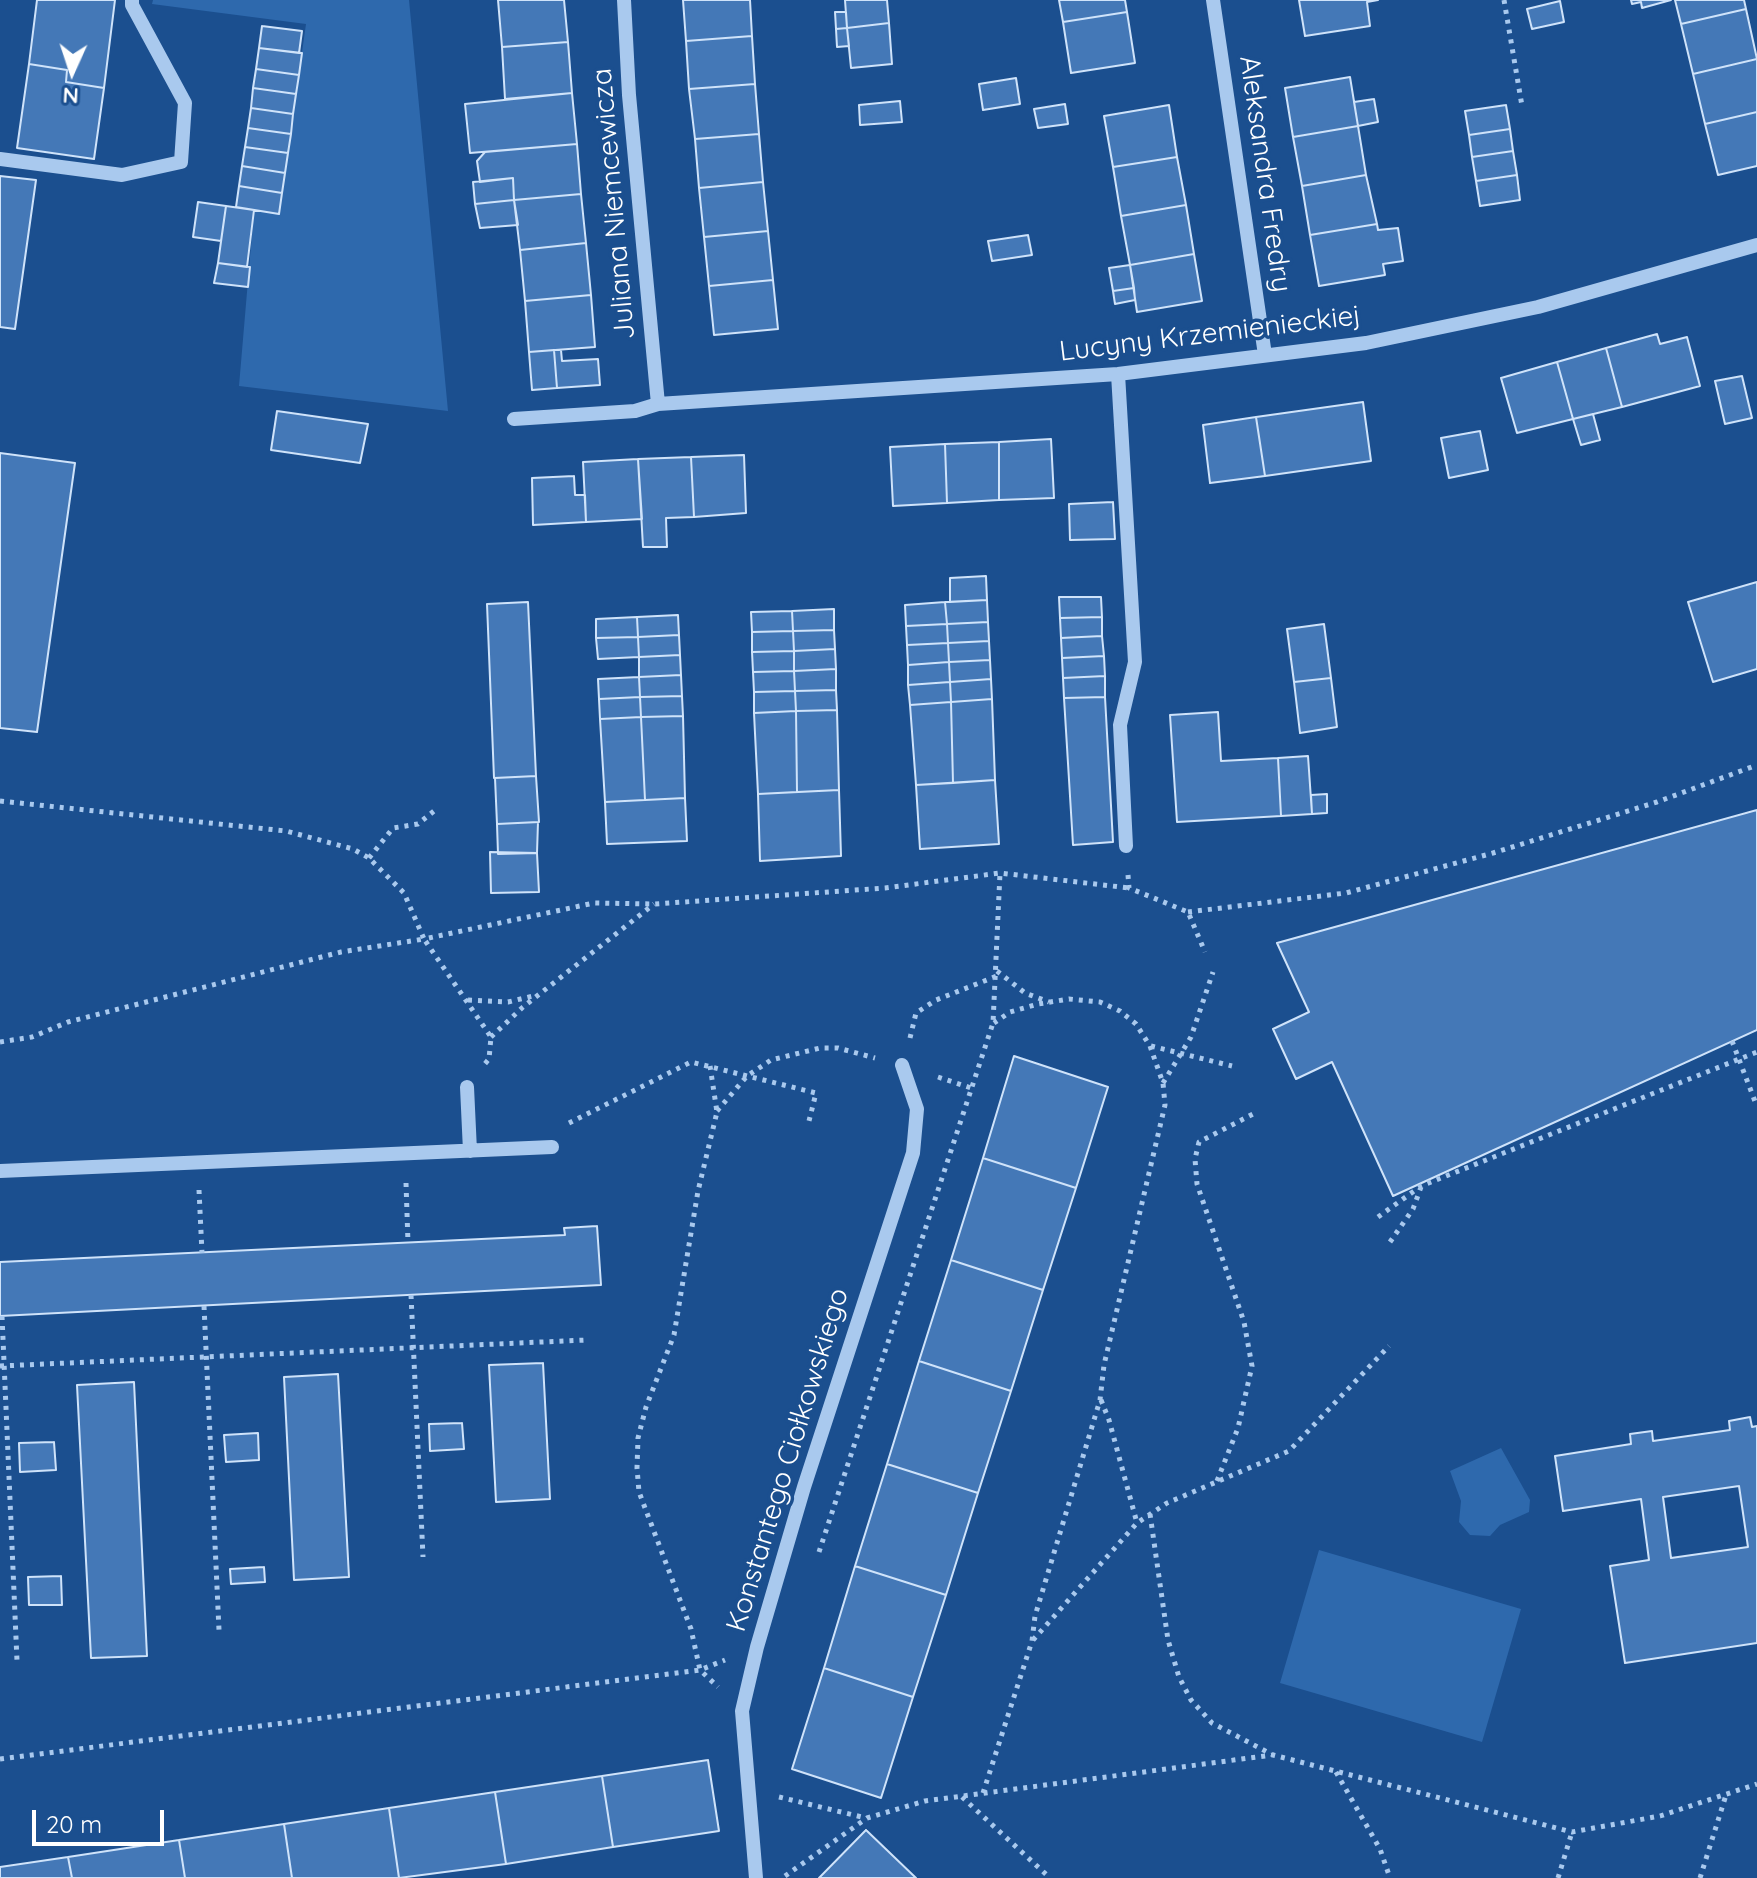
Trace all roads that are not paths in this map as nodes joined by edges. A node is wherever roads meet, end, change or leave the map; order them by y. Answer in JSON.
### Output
{"nodes":[{"id":1,"x":132,"y":0,"type":"edge"},
{"id":2,"x":624,"y":0,"type":"edge"},
{"id":3,"x":1213,"y":0,"type":"edge"},
{"id":4,"x":0,"y":159,"type":"edge"},
{"id":5,"x":1757,"y":245,"type":"edge"},
{"id":6,"x":1265,"y":355,"type":"junction"},
{"id":7,"x":1118,"y":374,"type":"junction"},
{"id":8,"x":658,"y":404,"type":"junction"},
{"id":9,"x":514,"y":419,"type":"dead end"},
{"id":10,"x":1126,"y":846,"type":"road end"},
{"id":11,"x":902,"y":1065,"type":"road end"},
{"id":12,"x":467,"y":1087,"type":"dead end"},
{"id":13,"x":552,"y":1147,"type":"road end"},
{"id":14,"x":470,"y":1151,"type":"junction"},
{"id":15,"x":0,"y":1171,"type":"edge"},
{"id":16,"x":756,"y":1878,"type":"edge"}],
"edges":[{"from":1,"to":4,"type":"street"},
{"from":2,"to":8,"type":"street","name":"Juliana Niemcewicza"},
{"from":3,"to":6,"type":"street","name":"Aleksandra Fredry"},
{"from":5,"to":6,"type":"street","name":"Lucyny Krzemienieckiej"},
{"from":6,"to":7,"type":"street","name":"Lucyny Krzemienieckiej"},
{"from":7,"to":8,"type":"street","name":"Lucyny Krzemienieckiej"},
{"from":7,"to":10,"type":"street"},
{"from":8,"to":9,"type":"street","name":"Lucyny Krzemienieckiej"},
{"from":11,"to":16,"type":"street","name":"Konstantego Ciołkowskiego"},
{"from":12,"to":14,"type":"street"},
{"from":13,"to":14,"type":"street"},
{"from":14,"to":15,"type":"street"}]}
